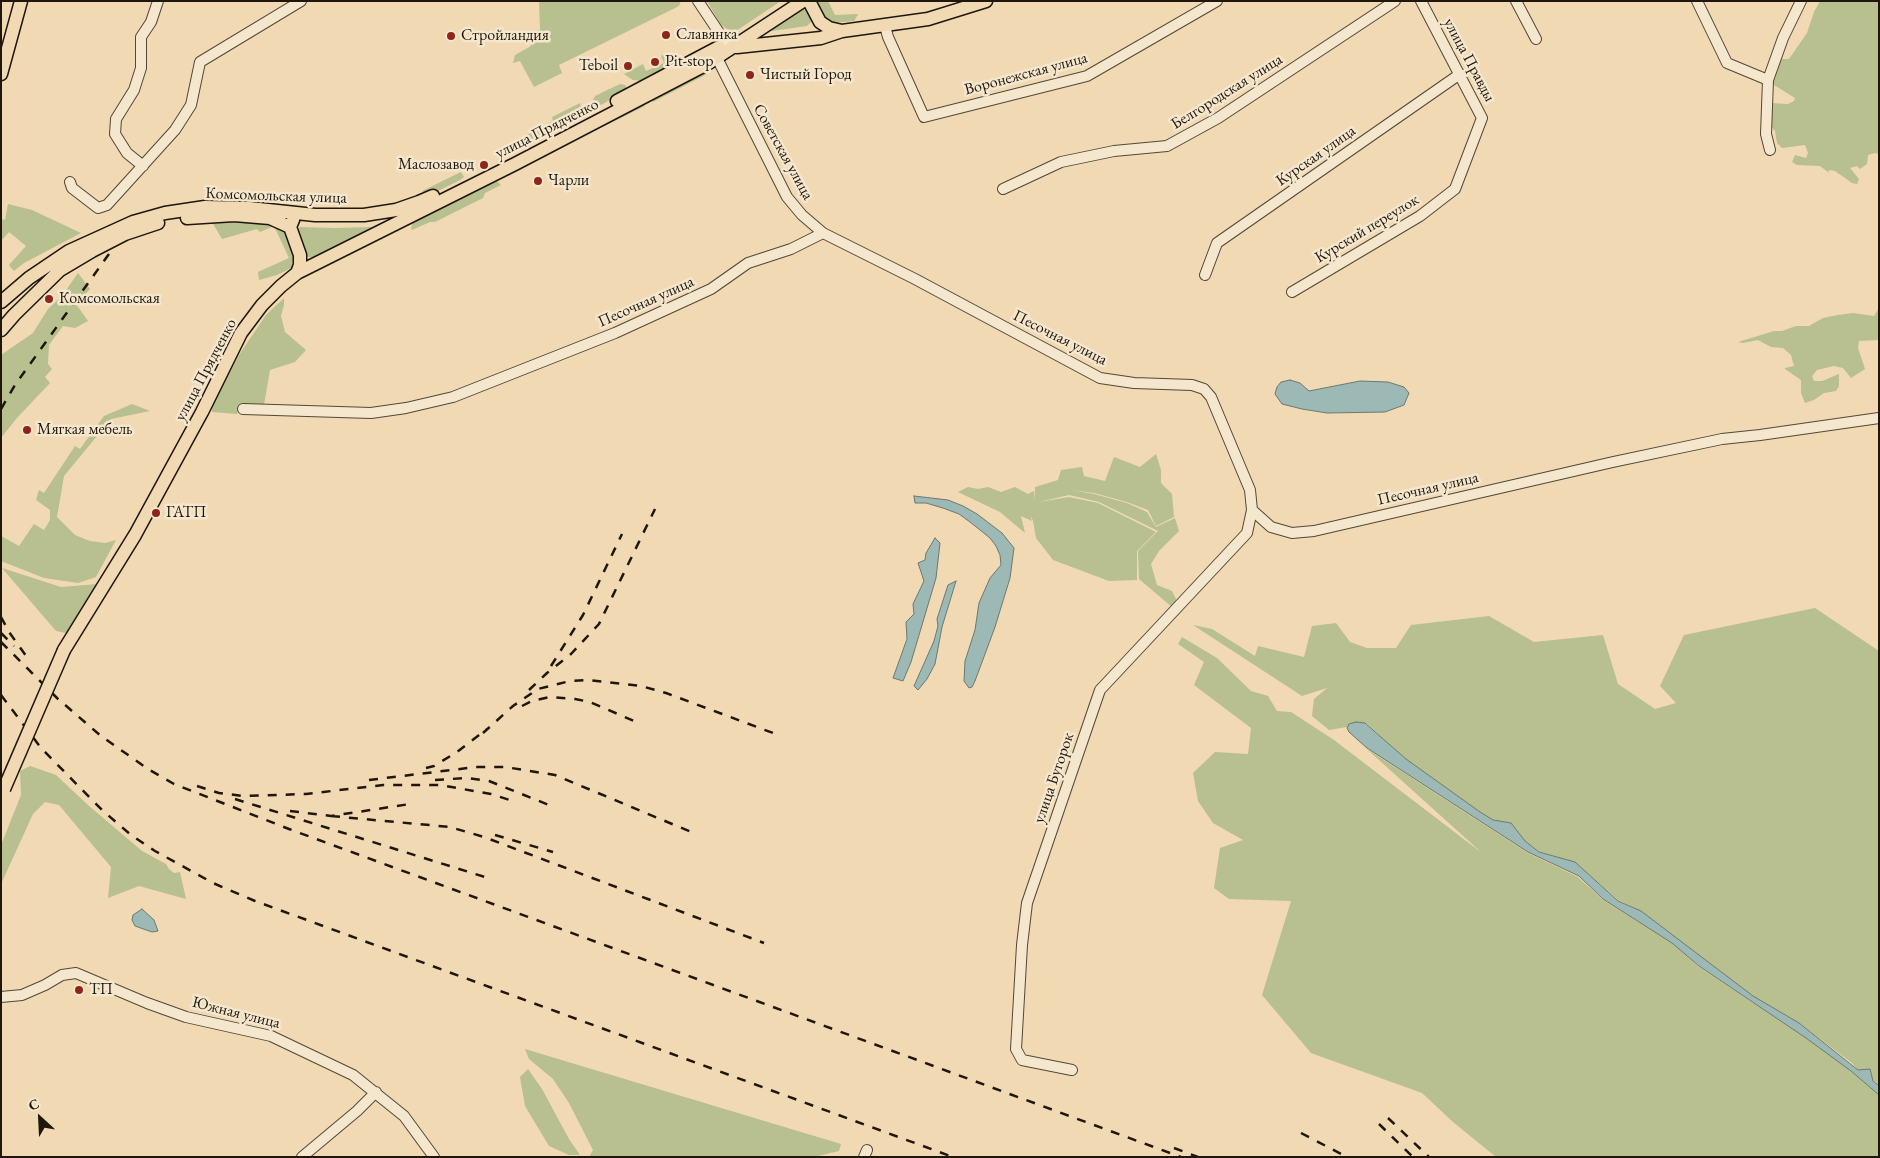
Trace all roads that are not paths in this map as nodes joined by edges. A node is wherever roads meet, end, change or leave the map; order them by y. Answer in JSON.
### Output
{"nodes":[{"id":1,"x":21,"y":1,"type":"edge"},
{"id":2,"x":158,"y":1,"type":"edge"},
{"id":3,"x":301,"y":1,"type":"edge"},
{"id":4,"x":698,"y":1,"type":"edge"},
{"id":5,"x":790,"y":1,"type":"edge"},
{"id":6,"x":803,"y":1,"type":"edge"},
{"id":7,"x":809,"y":1,"type":"edge"},
{"id":8,"x":986,"y":1,"type":"edge"},
{"id":9,"x":1217,"y":1,"type":"edge"},
{"id":10,"x":1395,"y":1,"type":"edge"},
{"id":11,"x":1421,"y":1,"type":"edge"},
{"id":12,"x":1516,"y":1,"type":"edge"},
{"id":13,"x":1697,"y":1,"type":"edge"},
{"id":14,"x":1801,"y":1,"type":"edge"},
{"id":15,"x":885,"y":26,"type":"junction"},
{"id":16,"x":842,"y":31,"type":"junction"},
{"id":17,"x":1536,"y":39,"type":"dead end"},
{"id":18,"x":730,"y":45,"type":"junction"},
{"id":19,"x":717,"y":58,"type":"junction"},
{"id":20,"x":1,"y":74,"type":"edge"},
{"id":21,"x":1460,"y":74,"type":"junction"},
{"id":22,"x":1768,"y":80,"type":"junction"},
{"id":23,"x":1770,"y":150,"type":"dead end"},
{"id":24,"x":143,"y":166,"type":"junction"},
{"id":25,"x":500,"y":167,"type":"junction"},
{"id":26,"x":70,"y":182,"type":"dead end"},
{"id":27,"x":1003,"y":189,"type":"dead end"},
{"id":28,"x":1455,"y":189,"type":"joint"},
{"id":29,"x":300,"y":214,"type":"junction"},
{"id":30,"x":364,"y":214,"type":"junction"},
{"id":31,"x":290,"y":227,"type":"junction"},
{"id":32,"x":823,"y":233,"type":"junction"},
{"id":33,"x":374,"y":235,"type":"junction"},
{"id":34,"x":300,"y":255,"type":"junction"},
{"id":35,"x":315,"y":264,"type":"junction"},
{"id":36,"x":297,"y":274,"type":"junction"},
{"id":37,"x":1206,"y":275,"type":"dead end"},
{"id":38,"x":1292,"y":292,"type":"dead end"},
{"id":39,"x":1,"y":302,"type":"edge"},
{"id":40,"x":1,"y":330,"type":"edge"},
{"id":41,"x":243,"y":409,"type":"dead end"},
{"id":42,"x":1879,"y":418,"type":"edge"},
{"id":43,"x":1252,"y":510,"type":"junction"},
{"id":44,"x":2,"y":793,"type":"edge"},
{"id":45,"x":1,"y":997,"type":"edge"},
{"id":46,"x":1072,"y":1070,"type":"dead end"},
{"id":47,"x":376,"y":1092,"type":"junction"},
{"id":48,"x":302,"y":1157,"type":"edge"},
{"id":49,"x":434,"y":1157,"type":"edge"}],
"edges":[{"from":1,"to":20,"type":"main road"},
{"from":2,"to":24,"type":"street"},
{"from":3,"to":24,"type":"street"},
{"from":4,"to":18,"type":"street"},
{"from":5,"to":18,"type":"main road"},
{"from":6,"to":18,"type":"main road"},
{"from":7,"to":16,"type":"main road"},
{"from":8,"to":15,"type":"main road","name":"улица Прядченко"},
{"from":9,"to":15,"type":"street","name":"Воронежская улица"},
{"from":10,"to":27,"type":"street","name":"Белгородская улица"},
{"from":11,"to":21,"type":"street","name":"улица Правды"},
{"from":12,"to":17,"type":"street"},
{"from":13,"to":22,"type":"street"},
{"from":14,"to":22,"type":"street"},
{"from":15,"to":16,"type":"main road","name":"улица Прядченко"},
{"from":16,"to":18,"type":"main road","name":"улица Прядченко"},
{"from":18,"to":19,"type":"main road","name":"улица Прядченко"},
{"from":18,"to":25,"type":"main road","name":"улица Прядченко"},
{"from":19,"to":25,"type":"main road","name":"улица Прядченко"},
{"from":19,"to":32,"type":"street","name":"Советская улица"},
{"from":21,"to":28,"type":"street","name":"улица Правды"},
{"from":21,"to":37,"type":"street","name":"Курская улица"},
{"from":22,"to":23,"type":"street"},
{"from":24,"to":26,"type":"street"},
{"from":25,"to":30,"type":"main road","name":"улица Прядченко"},
{"from":25,"to":33,"type":"main road","name":"улица Прядченко"},
{"from":28,"to":38,"type":"street","name":"Курский переулок"},
{"from":29,"to":30,"type":"main road","name":"Комсомольская улица"},
{"from":29,"to":31,"type":"main road"},
{"from":29,"to":39,"type":"main road","name":"Комсомольская улица"},
{"from":30,"to":33,"type":"main road"},
{"from":31,"to":34,"type":"main road"},
{"from":31,"to":40,"type":"main road","name":"Комсомольская улица"},
{"from":32,"to":41,"type":"street","name":"Песочная улица"},
{"from":32,"to":43,"type":"street","name":"Песочная улица"},
{"from":33,"to":35,"type":"main road","name":"улица Прядченко"},
{"from":34,"to":35,"type":"main road"},
{"from":34,"to":36,"type":"main road"},
{"from":35,"to":36,"type":"main road","name":"улица Прядченко"},
{"from":36,"to":44,"type":"main road","name":"улица Прядченко","bridge":true},
{"from":42,"to":43,"type":"street","name":"Песочная улица"},
{"from":43,"to":46,"type":"street","name":"улица Бугорок"},
{"from":45,"to":47,"type":"street","name":"Южная улица"},
{"from":47,"to":48,"type":"street"},
{"from":47,"to":49,"type":"street","name":"Южная улица"}]}
